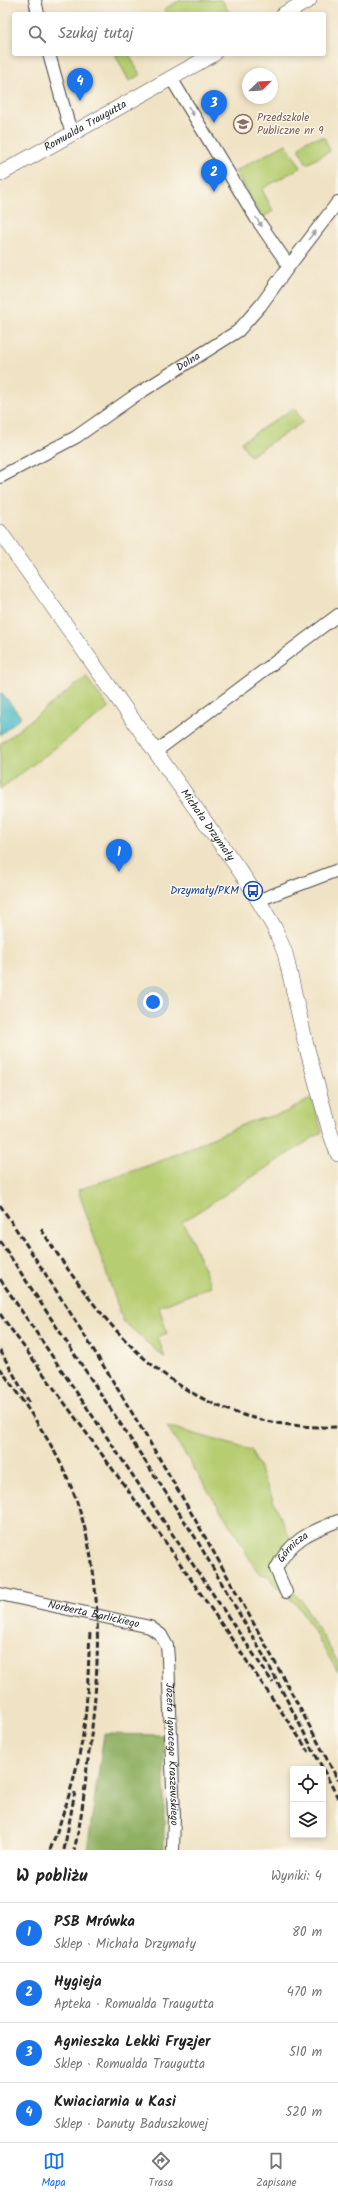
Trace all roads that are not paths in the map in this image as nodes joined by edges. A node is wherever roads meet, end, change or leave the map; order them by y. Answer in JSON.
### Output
{"nodes":[{"id":1,"x":35,"y":0,"type":"edge"},
{"id":2,"x":309,"y":0,"type":"edge"},
{"id":3,"x":38,"y":12,"type":"edge"},
{"id":4,"x":288,"y":12,"type":"edge"},
{"id":5,"x":50,"y":56,"type":"edge"},
{"id":6,"x":210,"y":56,"type":"edge"},
{"id":7,"x":171,"y":78,"type":"junction"},
{"id":8,"x":73,"y":133,"type":"junction"},
{"id":9,"x":0,"y":174,"type":"edge"},
{"id":10,"x":338,"y":202,"type":"edge"},
{"id":11,"x":289,"y":266,"type":"junction"},
{"id":12,"x":0,"y":477,"type":"edge"},
{"id":13,"x":0,"y":532,"type":"edge"},
{"id":14,"x":338,"y":615,"type":"edge"},
{"id":15,"x":155,"y":752,"type":"junction"},
{"id":16,"x":338,"y":870,"type":"edge"},
{"id":17,"x":258,"y":900,"type":"junction"},
{"id":18,"x":338,"y":1154,"type":"edge"},
{"id":19,"x":338,"y":1521,"type":"edge"},
{"id":20,"x":286,"y":1592,"type":"dead end"},
{"id":21,"x":0,"y":1594,"type":"edge"},
{"id":22,"x":168,"y":1658,"type":"joint"},
{"id":23,"x":173,"y":1850,"type":"edge"}],
"edges":[{"from":1,"to":3,"type":"street"},
{"from":2,"to":4,"type":"street"},
{"from":5,"to":8,"type":"street"},
{"from":6,"to":7,"type":"street","name":"Romualda Traugutta"},
{"from":7,"to":8,"type":"street","name":"Romualda Traugutta"},
{"from":7,"to":11,"type":"street","one_way":true},
{"from":8,"to":9,"type":"street","name":"Romualda Traugutta"},
{"from":11,"to":10,"type":"street","name":"Dolna","one_way":true},
{"from":11,"to":12,"type":"street","name":"Dolna"},
{"from":13,"to":15,"type":"street","name":"Michała Drzymały"},
{"from":14,"to":15,"type":"street"},
{"from":15,"to":17,"type":"street","name":"Michała Drzymały"},
{"from":16,"to":17,"type":"street"},
{"from":17,"to":18,"type":"street","name":"Michała Drzymały"},
{"from":19,"to":20,"type":"street","name":"Górnicza"},
{"from":21,"to":22,"type":"street","name":"Norberta Barlickiego"},
{"from":22,"to":23,"type":"street","name":"Józefa Ignacego Kraszewskiego"}]}
